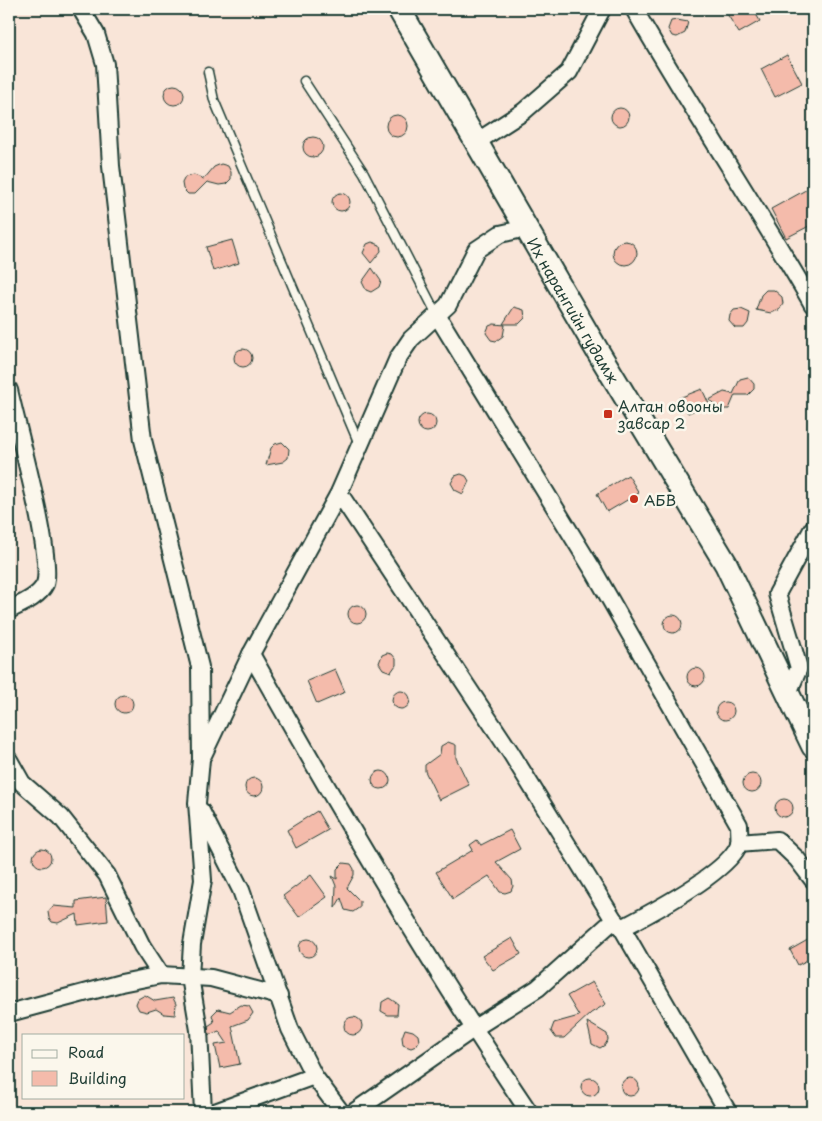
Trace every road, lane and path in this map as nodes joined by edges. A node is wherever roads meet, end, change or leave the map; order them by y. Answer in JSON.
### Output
{"nodes":[{"id":1,"x":81,"y":9,"type":"edge"},
{"id":2,"x":399,"y":9,"type":"edge"},
{"id":3,"x":602,"y":9,"type":"edge"},
{"id":4,"x":634,"y":9,"type":"edge"},
{"id":5,"x":208,"y":72,"type":"dead end"},
{"id":6,"x":304,"y":81,"type":"dead end"},
{"id":7,"x":478,"y":141,"type":"junction"},
{"id":8,"x":527,"y":228,"type":"junction"},
{"id":9,"x":813,"y":305,"type":"edge"},
{"id":10,"x":437,"y":315,"type":"junction"},
{"id":11,"x":9,"y":390,"type":"edge"},
{"id":12,"x":360,"y":446,"type":"junction"},
{"id":13,"x":340,"y":494,"type":"junction"},
{"id":14,"x":813,"y":528,"type":"edge"},
{"id":15,"x":9,"y":610,"type":"edge"},
{"id":16,"x":251,"y":654,"type":"junction"},
{"id":17,"x":788,"y":693,"type":"junction"},
{"id":18,"x":813,"y":746,"type":"edge"},
{"id":19,"x":201,"y":759,"type":"junction"},
{"id":20,"x":9,"y":760,"type":"edge"},
{"id":21,"x":15,"y":785,"type":"edge"},
{"id":22,"x":197,"y":802,"type":"junction"},
{"id":23,"x":739,"y":843,"type":"junction"},
{"id":24,"x":813,"y":880,"type":"edge"},
{"id":25,"x":618,"y":924,"type":"junction"},
{"id":26,"x":161,"y":975,"type":"junction"},
{"id":27,"x":190,"y":977,"type":"junction"},
{"id":28,"x":279,"y":996,"type":"junction"},
{"id":29,"x":9,"y":1013,"type":"edge"},
{"id":30,"x":473,"y":1029,"type":"junction"},
{"id":31,"x":314,"y":1076,"type":"junction"},
{"id":32,"x":202,"y":1112,"type":"edge"},
{"id":33,"x":215,"y":1112,"type":"edge"},
{"id":34,"x":342,"y":1112,"type":"edge"},
{"id":35,"x":354,"y":1112,"type":"edge"},
{"id":36,"x":529,"y":1112,"type":"edge"},
{"id":37,"x":728,"y":1112,"type":"edge"}],
"edges":[{"from":1,"to":19,"type":"street"},
{"from":2,"to":7,"type":"main road","name":"Их нарангийн гудамж"},
{"from":3,"to":7,"type":"street"},
{"from":4,"to":9,"type":"street"},
{"from":5,"to":12,"type":"lane"},
{"from":6,"to":10,"type":"lane"},
{"from":7,"to":8,"type":"main road","name":"Их нарангийн гудамж"},
{"from":8,"to":10,"type":"street"},
{"from":8,"to":17,"type":"main road","name":"Их нарангийн гудамж"},
{"from":10,"to":12,"type":"street"},
{"from":10,"to":23,"type":"street"},
{"from":11,"to":15,"type":"street"},
{"from":12,"to":13,"type":"street"},
{"from":13,"to":16,"type":"street"},
{"from":13,"to":25,"type":"street"},
{"from":14,"to":17,"type":"street"},
{"from":16,"to":19,"type":"street"},
{"from":16,"to":30,"type":"street"},
{"from":17,"to":18,"type":"main road","name":"Их нарангийн гудамж"},
{"from":19,"to":22,"type":"street"},
{"from":20,"to":21,"type":"street"},
{"from":21,"to":26,"type":"street"},
{"from":22,"to":27,"type":"street"},
{"from":22,"to":28,"type":"street"},
{"from":23,"to":24,"type":"street"},
{"from":23,"to":25,"type":"street"},
{"from":25,"to":30,"type":"street"},
{"from":25,"to":37,"type":"street"},
{"from":26,"to":27,"type":"street"},
{"from":26,"to":29,"type":"street"},
{"from":27,"to":28,"type":"street"},
{"from":27,"to":32,"type":"street"},
{"from":28,"to":31,"type":"street"},
{"from":30,"to":35,"type":"street"},
{"from":30,"to":36,"type":"street"},
{"from":31,"to":33,"type":"street"},
{"from":31,"to":34,"type":"street"}]}
